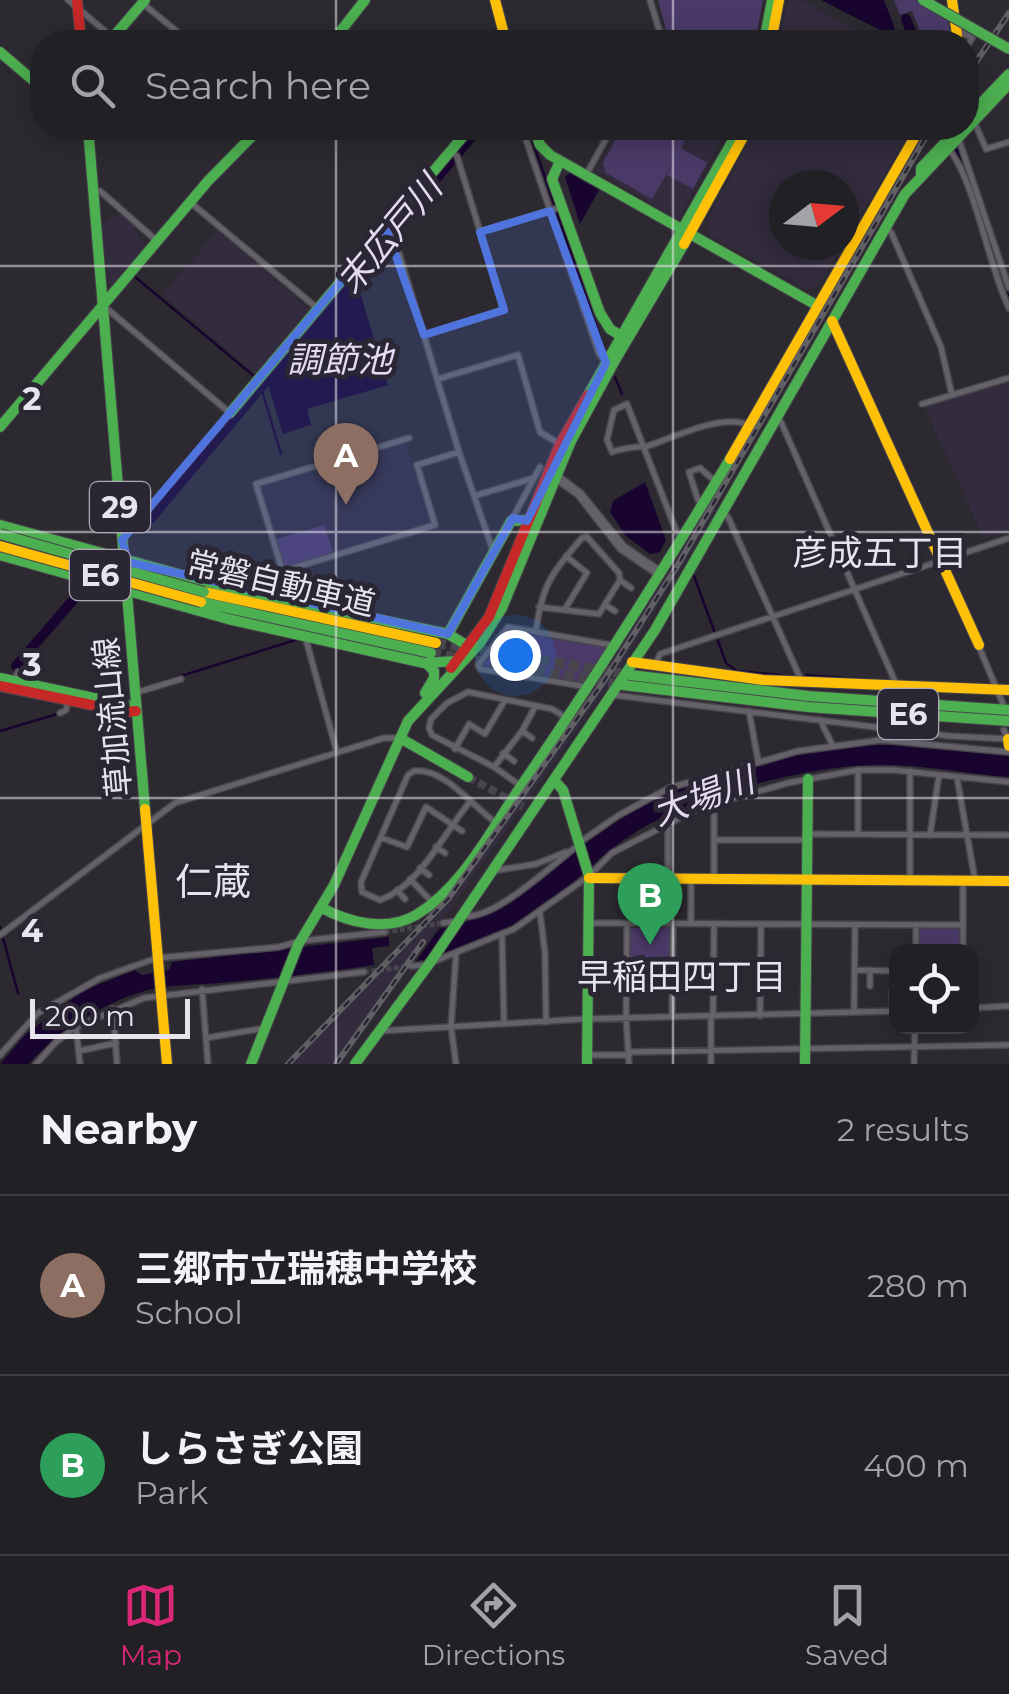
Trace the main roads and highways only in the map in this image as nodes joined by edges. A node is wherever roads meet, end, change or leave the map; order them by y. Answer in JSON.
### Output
{"nodes":[{"id":1,"x":365,"y":0,"type":"edge"},
{"id":2,"x":495,"y":0,"type":"edge"},
{"id":3,"x":776,"y":0,"type":"edge"},
{"id":4,"x":923,"y":0,"type":"edge"},
{"id":5,"x":952,"y":0,"type":"edge"},
{"id":6,"x":143,"y":1,"type":"edge"},
{"id":7,"x":78,"y":4,"type":"edge"},
{"id":8,"x":80,"y":30,"type":"edge"},
{"id":9,"x":121,"y":30,"type":"edge"},
{"id":10,"x":341,"y":30,"type":"edge"},
{"id":11,"x":503,"y":30,"type":"edge"},
{"id":12,"x":770,"y":30,"type":"edge"},
{"id":13,"x":957,"y":30,"type":"edge"},
{"id":14,"x":976,"y":30,"type":"edge"},
{"id":15,"x":979,"y":32,"type":"edge"},
{"id":16,"x":1009,"y":49,"type":"edge"},
{"id":17,"x":0,"y":52,"type":"edge"},
{"id":18,"x":1009,"y":74,"type":"edge"},
{"id":19,"x":30,"y":78,"type":"edge"},
{"id":20,"x":1009,"y":84,"type":"edge"},
{"id":21,"x":979,"y":109,"type":"edge"},
{"id":22,"x":979,"y":112,"type":"edge"},
{"id":23,"x":89,"y":140,"type":"edge"},
{"id":24,"x":249,"y":140,"type":"edge"},
{"id":25,"x":462,"y":140,"type":"edge"},
{"id":26,"x":539,"y":140,"type":"edge"},
{"id":27,"x":734,"y":140,"type":"edge"},
{"id":28,"x":741,"y":140,"type":"edge"},
{"id":29,"x":913,"y":140,"type":"edge"},
{"id":30,"x":951,"y":140,"type":"edge"},
{"id":31,"x":954,"y":140,"type":"edge"},
{"id":32,"x":560,"y":161,"type":"junction"},
{"id":33,"x":921,"y":177,"type":"junction"},
{"id":34,"x":686,"y":232,"type":"junction"},
{"id":35,"x":103,"y":305,"type":"junction"},
{"id":36,"x":818,"y":306,"type":"junction"},
{"id":37,"x":832,"y":322,"type":"junction"},
{"id":38,"x":621,"y":336,"type":"junction"},
{"id":39,"x":230,"y":413,"type":"road end"},
{"id":40,"x":0,"y":427,"type":"edge"},
{"id":41,"x":548,"y":492,"type":"junction"},
{"id":42,"x":527,"y":521,"type":"junction"},
{"id":43,"x":0,"y":525,"type":"edge"},
{"id":44,"x":0,"y":534,"type":"edge"},
{"id":45,"x":0,"y":546,"type":"edge"},
{"id":46,"x":0,"y":555,"type":"edge"},
{"id":47,"x":120,"y":560,"type":"junction"},
{"id":48,"x":127,"y":592,"type":"junction"},
{"id":49,"x":203,"y":597,"type":"junction"},
{"id":50,"x":448,"y":634,"type":"junction"},
{"id":51,"x":979,"y":646,"type":"road end"},
{"id":52,"x":469,"y":652,"type":"junction"},
{"id":53,"x":430,"y":653,"type":"junction"},
{"id":54,"x":458,"y":660,"type":"junction"},
{"id":55,"x":632,"y":662,"type":"junction"},
{"id":56,"x":0,"y":682,"type":"edge"},
{"id":57,"x":1004,"y":690,"type":"edge"},
{"id":58,"x":424,"y":692,"type":"junction"},
{"id":59,"x":1003,"y":706,"type":"edge"},
{"id":60,"x":136,"y":710,"type":"junction"},
{"id":61,"x":408,"y":721,"type":"junction"},
{"id":62,"x":1008,"y":737,"type":"edge"},
{"id":63,"x":400,"y":738,"type":"junction"},
{"id":64,"x":468,"y":776,"type":"tunnel mouth"},
{"id":65,"x":808,"y":779,"type":"road end"},
{"id":66,"x":554,"y":780,"type":"junction"},
{"id":67,"x":589,"y":876,"type":"junction"},
{"id":68,"x":807,"y":879,"type":"junction"},
{"id":69,"x":1009,"y":880,"type":"edge"},
{"id":70,"x":322,"y":908,"type":"junction"},
{"id":71,"x":587,"y":1060,"type":"edge"},
{"id":72,"x":166,"y":1064,"type":"edge"},
{"id":73,"x":251,"y":1064,"type":"edge"},
{"id":74,"x":355,"y":1064,"type":"edge"},
{"id":75,"x":805,"y":1064,"type":"edge"}],
"edges":[{"from":1,"to":10,"type":"main road"},
{"from":2,"to":11,"type":"main road"},
{"from":3,"to":12,"type":"main road"},
{"from":4,"to":14,"type":"main road","bridge":true},
{"from":5,"to":13,"type":"main road"},
{"from":6,"to":9,"type":"main road"},
{"from":7,"to":8,"type":"main road"},
{"from":15,"to":16,"type":"main road","bridge":true},
{"from":17,"to":19,"type":"main road"},
{"from":18,"to":21,"type":"main road"},
{"from":20,"to":22,"type":"main road"},
{"from":23,"to":35,"type":"main road","name":"草加流山線","number":"29"},
{"from":24,"to":35,"type":"main road"},
{"from":25,"to":39,"type":"main road"},
{"from":26,"to":32,"type":"main road"},
{"from":27,"to":34,"type":"main road"},
{"from":28,"to":34,"type":"main road"},
{"from":29,"to":36,"type":"main road"},
{"from":30,"to":33,"type":"main road"},
{"from":31,"to":33,"type":"main road"},
{"from":32,"to":34,"type":"main road"},
{"from":32,"to":38,"type":"main road"},
{"from":33,"to":37,"type":"main road"},
{"from":34,"to":36,"type":"main road"},
{"from":34,"to":38,"type":"main road"},
{"from":34,"to":41,"type":"main road"},
{"from":35,"to":40,"type":"main road"},
{"from":35,"to":47,"type":"main road","name":"草加流山線","number":"29"},
{"from":36,"to":70,"type":"main road"},
{"from":37,"to":51,"type":"main road"},
{"from":37,"to":55,"type":"main road"},
{"from":38,"to":42,"type":"main road"},
{"from":41,"to":42,"type":"main road"},
{"from":41,"to":52,"type":"main road"},
{"from":42,"to":50,"type":"main road"},
{"from":42,"to":52,"type":"main road"},
{"from":43,"to":47,"type":"main road"},
{"from":44,"to":49,"type":"main road","name":"常磐自動車道","number":"E6","bridge":true},
{"from":45,"to":49,"type":"main road","name":"常磐自動車道","number":"E6","bridge":true},
{"from":46,"to":48,"type":"main road"},
{"from":47,"to":48,"type":"main road","name":"草加流山線","number":"29"},
{"from":47,"to":50,"type":"main road"},
{"from":48,"to":53,"type":"main road"},
{"from":48,"to":60,"type":"main road","name":"草加流山線","number":"29"},
{"from":49,"to":53,"type":"main road","name":"常磐自動車道","number":"E6"},
{"from":50,"to":52,"type":"main road"},
{"from":52,"to":54,"type":"main road"},
{"from":52,"to":61,"type":"main road"},
{"from":53,"to":54,"type":"main road"},
{"from":53,"to":58,"type":"main road"},
{"from":54,"to":58,"type":"main road"},
{"from":55,"to":57,"type":"main road"},
{"from":55,"to":66,"type":"main road"},
{"from":56,"to":60,"type":"main road"},
{"from":56,"to":60,"type":"main road"},
{"from":58,"to":61,"type":"main road"},
{"from":59,"to":62,"type":"main road","number":"E6"},
{"from":60,"to":72,"type":"main road","name":"草加流山線","number":"29"},
{"from":61,"to":63,"type":"main road"},
{"from":63,"to":64,"type":"main road"},
{"from":63,"to":70,"type":"main road"},
{"from":65,"to":68,"type":"main road"},
{"from":66,"to":67,"type":"main road"},
{"from":66,"to":74,"type":"main road"},
{"from":67,"to":68,"type":"main road"},
{"from":67,"to":71,"type":"main road"},
{"from":68,"to":69,"type":"main road"},
{"from":68,"to":75,"type":"main road"},
{"from":70,"to":73,"type":"main road"}]}
